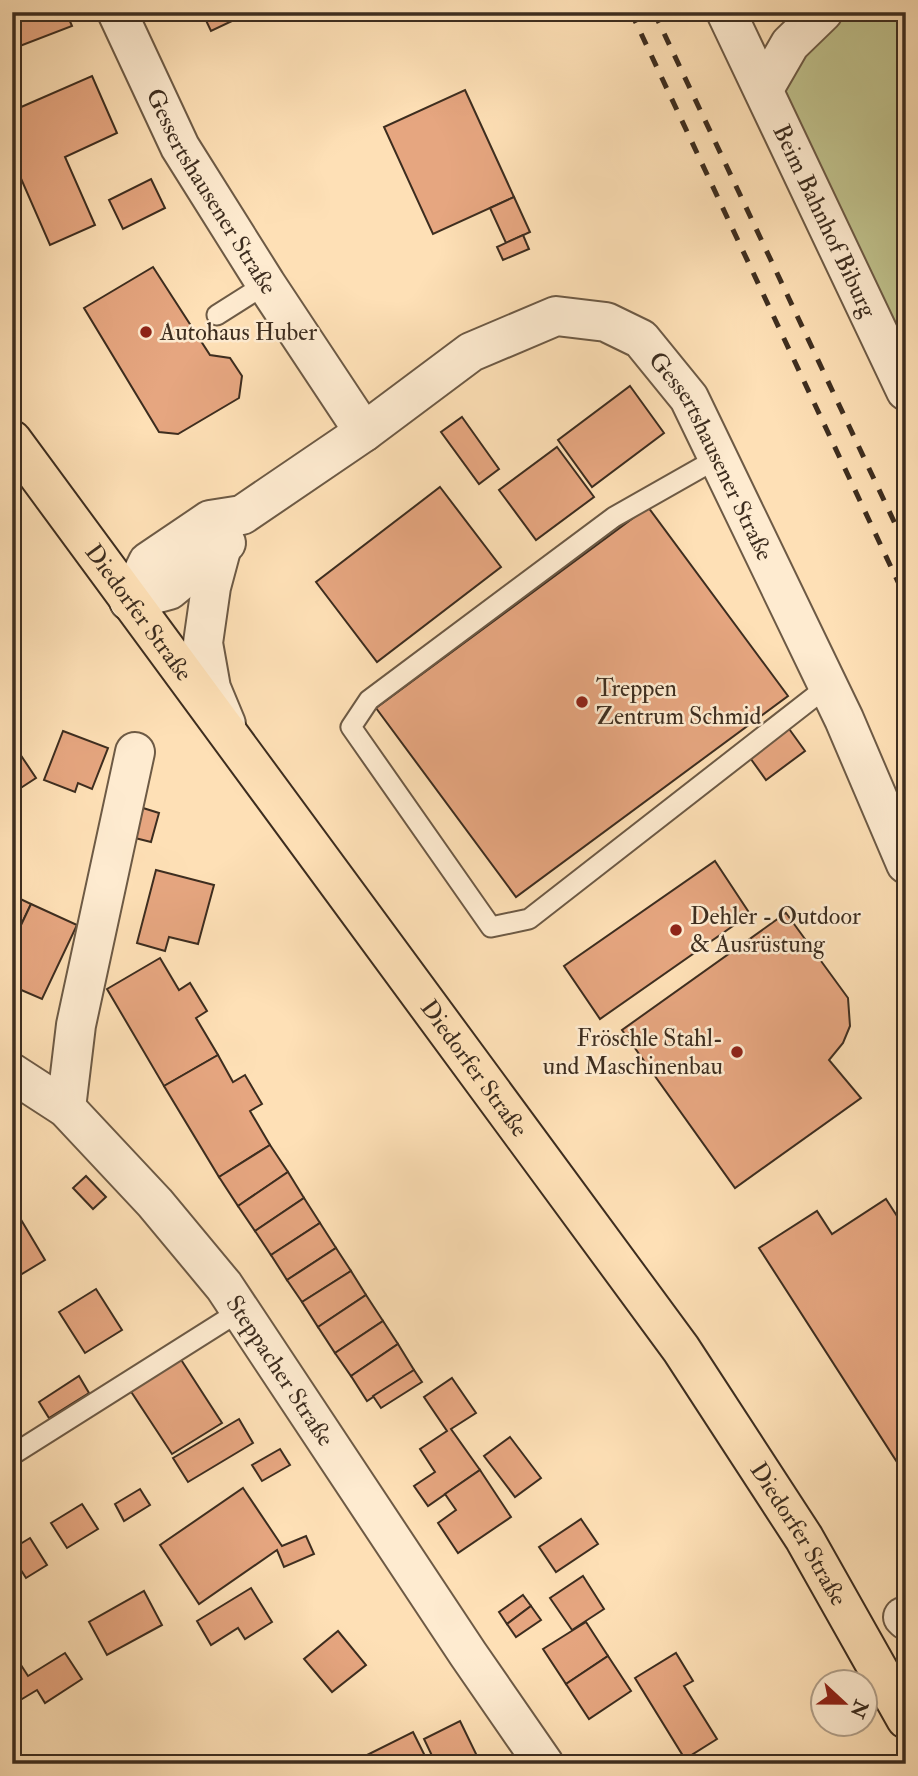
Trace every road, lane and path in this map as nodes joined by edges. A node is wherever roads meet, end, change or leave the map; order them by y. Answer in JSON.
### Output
{"nodes":[{"id":1,"x":117,"y":12,"type":"edge"},
{"id":2,"x":726,"y":12,"type":"edge"},
{"id":3,"x":823,"y":12,"type":"edge"},
{"id":4,"x":764,"y":89,"type":"junction"},
{"id":5,"x":266,"y":284,"type":"junction"},
{"id":6,"x":217,"y":315,"type":"dead end"},
{"id":7,"x":906,"y":391,"type":"edge"},
{"id":8,"x":364,"y":432,"type":"junction"},
{"id":9,"x":12,"y":440,"type":"edge"},
{"id":10,"x":718,"y":458,"type":"junction"},
{"id":11,"x":231,"y":531,"type":"junction"},
{"id":12,"x":129,"y":601,"type":"junction"},
{"id":13,"x":828,"y":686,"type":"junction"},
{"id":14,"x":232,"y":739,"type":"junction"},
{"id":15,"x":135,"y":752,"type":"dead end"},
{"id":16,"x":906,"y":864,"type":"edge"},
{"id":17,"x":12,"y":1073,"type":"edge"},
{"id":18,"x":66,"y":1108,"type":"junction"},
{"id":19,"x":240,"y":1311,"type":"junction"},
{"id":20,"x":12,"y":1455,"type":"edge"},
{"id":21,"x":906,"y":1719,"type":"edge"},
{"id":22,"x":544,"y":1764,"type":"edge"}],
"edges":[{"from":1,"to":5,"type":"street","name":"Gessertshausener Straße"},
{"from":2,"to":4,"type":"street","name":"Beim Bahnhof Biburg"},
{"from":3,"to":4,"type":"street"},
{"from":4,"to":7,"type":"street","name":"Beim Bahnhof Biburg"},
{"from":5,"to":6,"type":"lane"},
{"from":5,"to":8,"type":"street","name":"Gessertshausener Straße"},
{"from":8,"to":10,"type":"street","name":"Gessertshausener Straße"},
{"from":8,"to":11,"type":"street","name":"Gessertshausener Straße"},
{"from":9,"to":12,"type":"main road","name":"Diedorfer Straße"},
{"from":10,"to":13,"type":"street","name":"Gessertshausener Straße"},
{"from":10,"to":13,"type":"lane"},
{"from":11,"to":12,"type":"street","name":"Gessertshausener Straße"},
{"from":11,"to":14,"type":"street"},
{"from":12,"to":14,"type":"main road","name":"Diedorfer Straße"},
{"from":13,"to":16,"type":"street","name":"Gessertshausener Straße"},
{"from":14,"to":21,"type":"main road","name":"Diedorfer Straße"},
{"from":15,"to":18,"type":"street"},
{"from":17,"to":18,"type":"street","name":"Steppacher Straße"},
{"from":18,"to":19,"type":"street","name":"Steppacher Straße"},
{"from":19,"to":20,"type":"lane"},
{"from":19,"to":22,"type":"street","name":"Steppacher Straße"}]}
